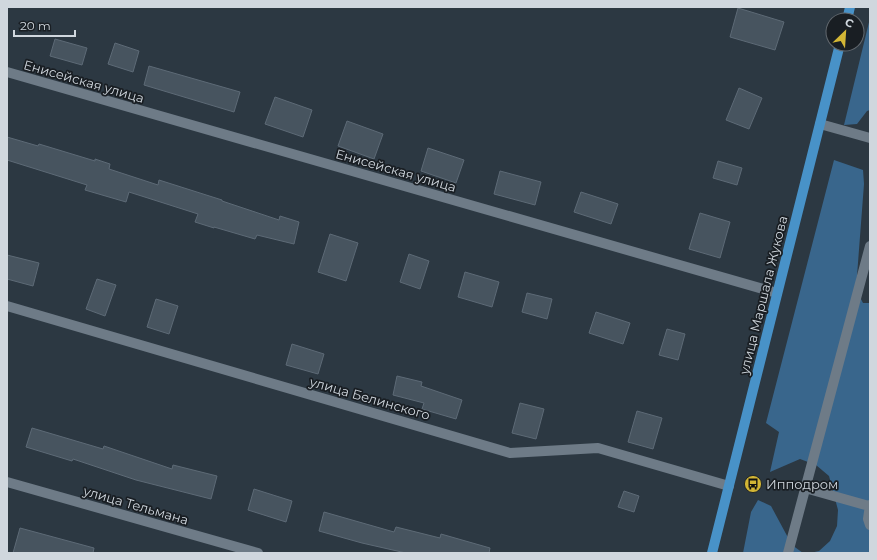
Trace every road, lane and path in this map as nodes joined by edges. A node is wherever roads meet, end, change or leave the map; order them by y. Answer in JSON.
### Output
{"nodes":[{"id":1,"x":838,"y":52,"type":"edge"},
{"id":2,"x":7,"y":72,"type":"edge"},
{"id":3,"x":820,"y":124,"type":"junction"},
{"id":4,"x":870,"y":138,"type":"edge"},
{"id":5,"x":870,"y":246,"type":"edge"},
{"id":6,"x":777,"y":293,"type":"junction"},
{"id":7,"x":7,"y":306,"type":"edge"},
{"id":8,"x":7,"y":482,"type":"edge"},
{"id":9,"x":729,"y":486,"type":"junction"},
{"id":10,"x":805,"y":488,"type":"junction"},
{"id":11,"x":869,"y":505,"type":"edge"},
{"id":12,"x":870,"y":525,"type":"edge"},
{"id":13,"x":258,"y":553,"type":"edge"},
{"id":14,"x":712,"y":553,"type":"edge"},
{"id":15,"x":788,"y":553,"type":"edge"}],
"edges":[{"from":1,"to":3,"type":"main road","name":"улица Маршала Жукова"},
{"from":2,"to":6,"type":"street","name":"Енисейская улица"},
{"from":3,"to":4,"type":"street"},
{"from":3,"to":6,"type":"main road","name":"улица Маршала Жукова"},
{"from":5,"to":10,"type":"street"},
{"from":6,"to":9,"type":"main road","name":"улица Маршала Жукова"},
{"from":7,"to":9,"type":"street","name":"улица Белинского"},
{"from":8,"to":13,"type":"street","name":"улица Тельмана"},
{"from":9,"to":14,"type":"main road","name":"улица Маршала Жукова"},
{"from":10,"to":11,"type":"street"},
{"from":10,"to":15,"type":"street"},
{"from":11,"to":12,"type":"street"}]}
